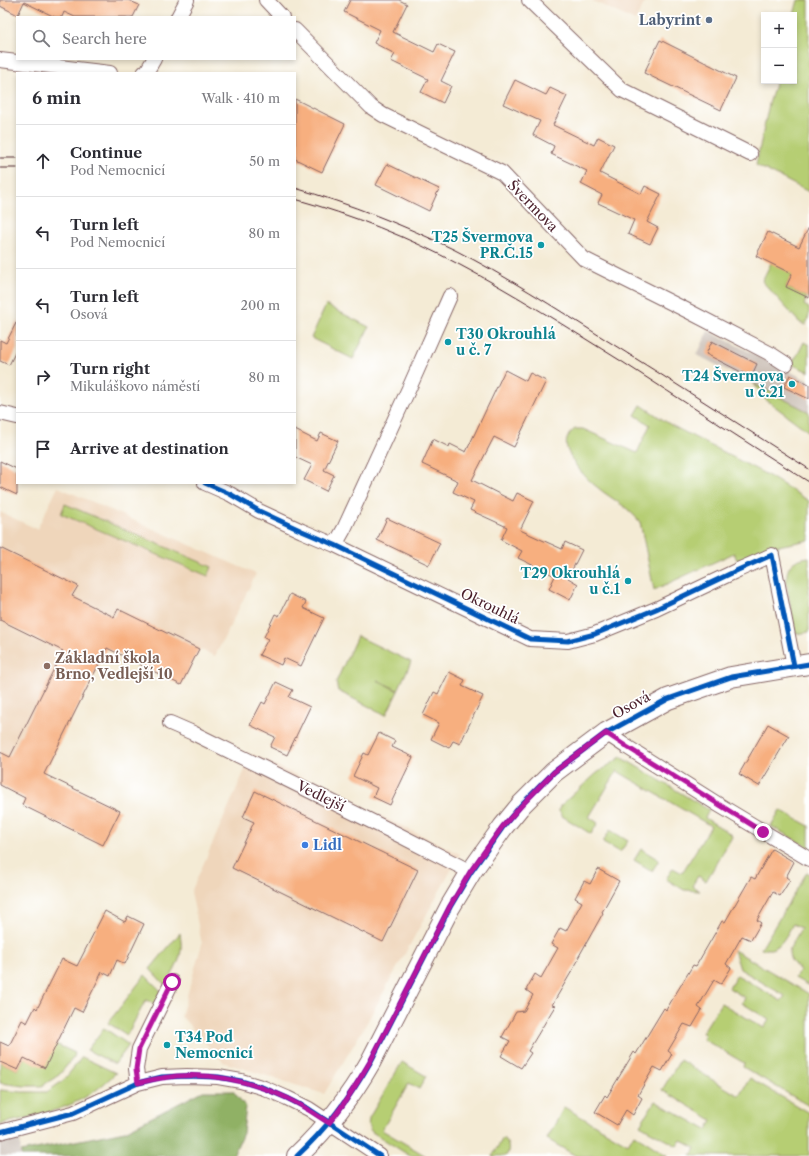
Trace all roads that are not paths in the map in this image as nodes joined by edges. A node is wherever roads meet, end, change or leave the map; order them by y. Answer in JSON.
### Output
{"nodes":[{"id":1,"x":187,"y":0,"type":"edge"},
{"id":2,"x":266,"y":0,"type":"edge"},
{"id":3,"x":529,"y":0,"type":"edge"},
{"id":4,"x":179,"y":16,"type":"edge"},
{"id":5,"x":281,"y":16,"type":"edge"},
{"id":6,"x":296,"y":31,"type":"edge"},
{"id":7,"x":0,"y":60,"type":"edge"},
{"id":8,"x":153,"y":60,"type":"edge"},
{"id":9,"x":102,"y":72,"type":"edge"},
{"id":10,"x":146,"y":72,"type":"edge"},
{"id":11,"x":750,"y":154,"type":"dead end"},
{"id":12,"x":450,"y":296,"type":"dead end"},
{"id":13,"x":786,"y":364,"type":"dead end"},
{"id":14,"x":0,"y":413,"type":"edge"},
{"id":15,"x":16,"y":417,"type":"edge"},
{"id":16,"x":207,"y":484,"type":"edge"},
{"id":17,"x":335,"y":545,"type":"junction"},
{"id":18,"x":802,"y":665,"type":"edge"},
{"id":19,"x":170,"y":723,"type":"dead end"},
{"id":20,"x":606,"y":733,"type":"junction"},
{"id":21,"x":809,"y":859,"type":"edge"},
{"id":22,"x":470,"y":872,"type":"junction"},
{"id":23,"x":172,"y":982,"type":"dead end"},
{"id":24,"x":138,"y":1083,"type":"junction"},
{"id":25,"x":329,"y":1123,"type":"junction"},
{"id":26,"x":0,"y":1132,"type":"edge"},
{"id":27,"x":297,"y":1156,"type":"edge"},
{"id":28,"x":380,"y":1156,"type":"edge"}],
"edges":[{"from":1,"to":4,"type":"street"},
{"from":2,"to":5,"type":"street"},
{"from":3,"to":11,"type":"street"},
{"from":6,"to":13,"type":"street","name":"Švermova"},
{"from":7,"to":9,"type":"street"},
{"from":8,"to":10,"type":"street"},
{"from":12,"to":17,"type":"street"},
{"from":14,"to":15,"type":"street"},
{"from":16,"to":17,"type":"street","name":"Okrouhlá"},
{"from":17,"to":18,"type":"street","name":"Okrouhlá"},
{"from":18,"to":20,"type":"street","name":"Osová"},
{"from":19,"to":22,"type":"street","name":"Vedlejší"},
{"from":20,"to":21,"type":"street"},
{"from":20,"to":22,"type":"street","name":"Osová"},
{"from":22,"to":25,"type":"street","name":"Osová"},
{"from":23,"to":24,"type":"street"},
{"from":24,"to":25,"type":"street"},
{"from":24,"to":26,"type":"street"},
{"from":25,"to":27,"type":"street","name":"Osová"},
{"from":25,"to":28,"type":"street"}]}
